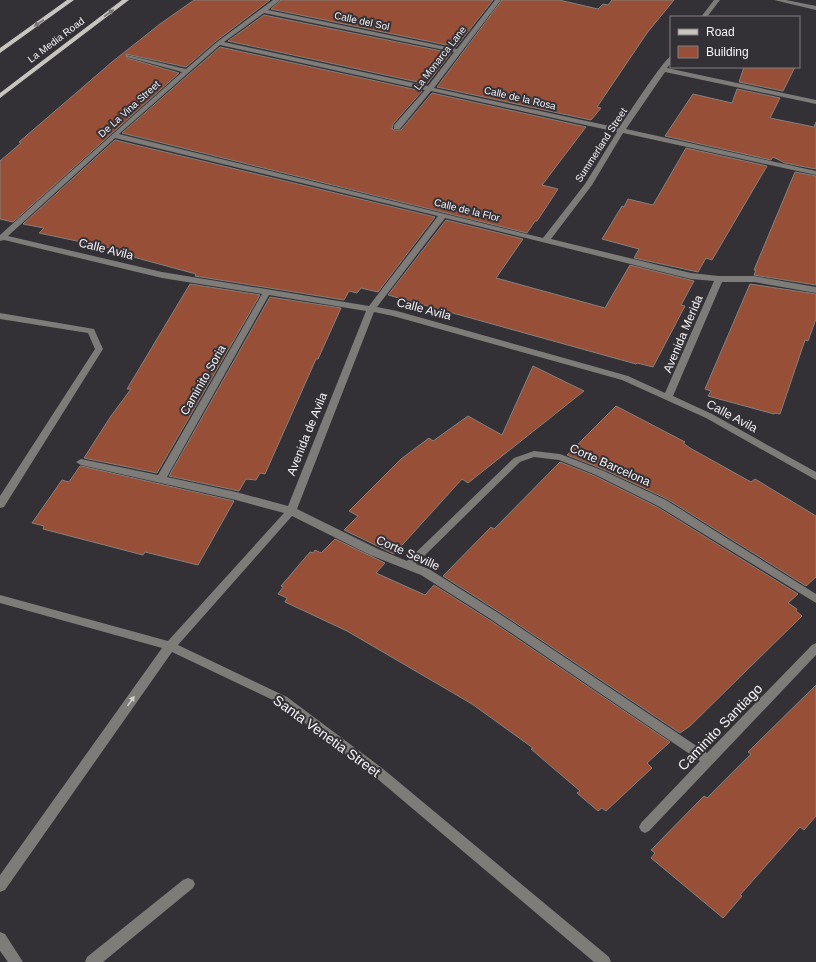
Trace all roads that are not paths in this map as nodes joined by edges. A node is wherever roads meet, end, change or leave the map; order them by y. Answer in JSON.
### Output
{"nodes":[{"id":1,"x":71,"y":0,"type":"edge"},
{"id":2,"x":126,"y":0,"type":"edge"},
{"id":3,"x":277,"y":0,"type":"edge"},
{"id":4,"x":498,"y":0,"type":"edge"},
{"id":5,"x":717,"y":0,"type":"edge"},
{"id":6,"x":777,"y":0,"type":"edge"},
{"id":7,"x":816,"y":8,"type":"edge"},
{"id":8,"x":263,"y":11,"type":"junction"},
{"id":9,"x":705,"y":16,"type":"edge"},
{"id":10,"x":219,"y":43,"type":"junction"},
{"id":11,"x":0,"y":51,"type":"edge"},
{"id":12,"x":458,"y":51,"type":"junction"},
{"id":13,"x":129,"y":56,"type":"dead end"},
{"id":14,"x":670,"y":59,"type":"edge"},
{"id":15,"x":662,"y":69,"type":"junction"},
{"id":16,"x":187,"y":71,"type":"junction"},
{"id":17,"x":430,"y":88,"type":"junction"},
{"id":18,"x":0,"y":96,"type":"edge"},
{"id":19,"x":816,"y":102,"type":"edge"},
{"id":20,"x":397,"y":127,"type":"dead end"},
{"id":21,"x":621,"y":131,"type":"junction"},
{"id":22,"x":114,"y":135,"type":"junction"},
{"id":23,"x":816,"y":173,"type":"edge"},
{"id":24,"x":443,"y":215,"type":"junction"},
{"id":25,"x":1,"y":238,"type":"edge"},
{"id":26,"x":545,"y":241,"type":"junction"},
{"id":27,"x":719,"y":279,"type":"junction"},
{"id":28,"x":816,"y":290,"type":"edge"},
{"id":29,"x":267,"y":292,"type":"junction"},
{"id":30,"x":371,"y":309,"type":"junction"},
{"id":31,"x":0,"y":316,"type":"edge"},
{"id":32,"x":668,"y":397,"type":"junction"},
{"id":33,"x":81,"y":462,"type":"dead end"},
{"id":34,"x":816,"y":476,"type":"edge"},
{"id":35,"x":160,"y":480,"type":"junction"},
{"id":36,"x":0,"y":504,"type":"edge"},
{"id":37,"x":291,"y":511,"type":"junction"},
{"id":38,"x":408,"y":565,"type":"junction"},
{"id":39,"x":0,"y":599,"type":"edge"},
{"id":40,"x":816,"y":599,"type":"edge"},
{"id":41,"x":170,"y":646,"type":"junction"},
{"id":42,"x":816,"y":648,"type":"edge"},
{"id":43,"x":709,"y":761,"type":"junction"},
{"id":44,"x":645,"y":827,"type":"dead end"},
{"id":45,"x":188,"y":884,"type":"dead end"},
{"id":46,"x":0,"y":886,"type":"edge"},
{"id":47,"x":0,"y":939,"type":"edge"},
{"id":48,"x":16,"y":962,"type":"edge"},
{"id":49,"x":92,"y":962,"type":"edge"},
{"id":50,"x":604,"y":962,"type":"edge"}],
"edges":[{"from":1,"to":11,"type":"main road","name":"La Media Road","one_way":true},
{"from":18,"to":2,"type":"main road","name":"La Media Road","one_way":true},
{"from":3,"to":8,"type":"street","name":"De La Vina Street"},
{"from":4,"to":12,"type":"street","name":"La Monarca Lane"},
{"from":5,"to":9,"type":"street"},
{"from":6,"to":7,"type":"street"},
{"from":8,"to":10,"type":"street","name":"De La Vina Street"},
{"from":8,"to":12,"type":"street","name":"Calle del Sol"},
{"from":10,"to":16,"type":"street","name":"De La Vina Street"},
{"from":10,"to":17,"type":"street","name":"Calle de la Rosa"},
{"from":12,"to":17,"type":"street","name":"La Monarca Lane"},
{"from":13,"to":16,"type":"street"},
{"from":14,"to":15,"type":"street","name":"Summerland Street"},
{"from":15,"to":19,"type":"street"},
{"from":15,"to":21,"type":"street","name":"Summerland Street"},
{"from":16,"to":22,"type":"street","name":"De La Vina Street"},
{"from":17,"to":20,"type":"street","name":"La Monarca Lane"},
{"from":17,"to":21,"type":"street","name":"Calle de la Rosa"},
{"from":21,"to":23,"type":"street","name":"Calle de la Rosa"},
{"from":21,"to":26,"type":"street","name":"Summerland Street"},
{"from":22,"to":24,"type":"street","name":"Calle de la Flor"},
{"from":22,"to":25,"type":"street","name":"De La Vina Street"},
{"from":24,"to":26,"type":"street","name":"Calle de la Flor"},
{"from":24,"to":30,"type":"street","name":"Avenida de Avila"},
{"from":25,"to":29,"type":"street","name":"Calle Avila"},
{"from":26,"to":27,"type":"street","name":"Calle de la Flor"},
{"from":27,"to":28,"type":"street","name":"Calle de la Flor"},
{"from":27,"to":32,"type":"street","name":"Avenida Merida"},
{"from":29,"to":30,"type":"street","name":"Calle Avila"},
{"from":29,"to":35,"type":"street","name":"Caminito Soria"},
{"from":30,"to":32,"type":"street","name":"Calle Avila"},
{"from":30,"to":37,"type":"street","name":"Avenida de Avila"},
{"from":31,"to":36,"type":"street"},
{"from":32,"to":34,"type":"street","name":"Calle Avila"},
{"from":33,"to":35,"type":"street","name":"Corte Seville"},
{"from":35,"to":37,"type":"street","name":"Corte Seville"},
{"from":37,"to":38,"type":"street","name":"Corte Seville"},
{"from":37,"to":41,"type":"street","name":"Avenida de Avila"},
{"from":38,"to":40,"type":"street","name":"Corte Barcelona"},
{"from":38,"to":43,"type":"street","name":"Corte Seville"},
{"from":39,"to":41,"type":"street","name":"Santa Venetia Street"},
{"from":46,"to":41,"type":"street","name":"Avenida de Avila","one_way":true},
{"from":41,"to":50,"type":"street","name":"Santa Venetia Street"},
{"from":42,"to":43,"type":"street","name":"Caminito Santiago"},
{"from":43,"to":44,"type":"street","name":"Caminito Santiago"},
{"from":45,"to":49,"type":"street"},
{"from":47,"to":48,"type":"street"}]}
